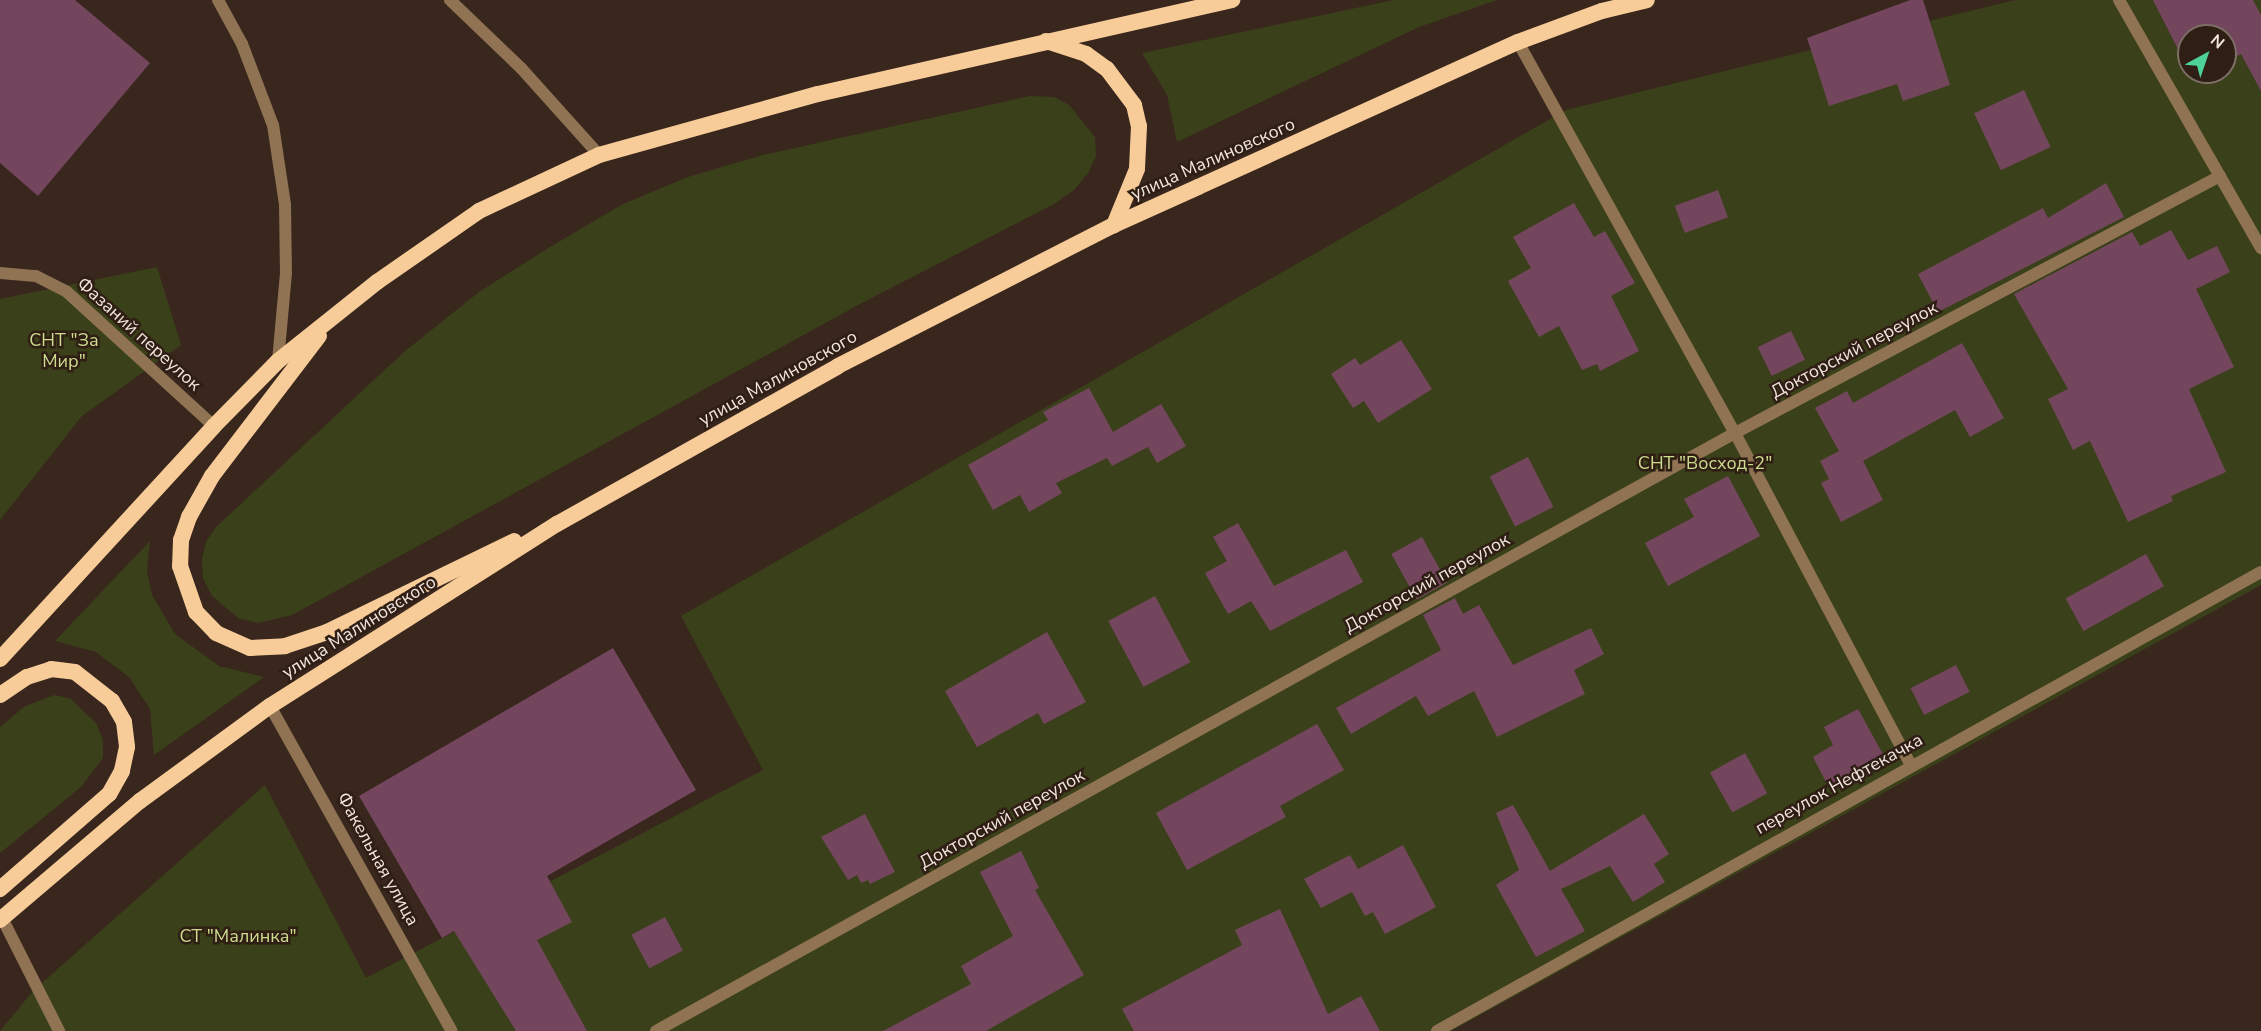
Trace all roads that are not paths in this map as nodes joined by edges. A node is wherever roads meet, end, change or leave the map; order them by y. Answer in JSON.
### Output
{"nodes":[{"id":1,"x":218,"y":0,"type":"edge"},
{"id":2,"x":450,"y":0,"type":"edge"},
{"id":3,"x":1232,"y":0,"type":"edge"},
{"id":4,"x":1647,"y":0,"type":"edge"},
{"id":5,"x":2119,"y":0,"type":"edge"},
{"id":6,"x":1045,"y":40,"type":"junction"},
{"id":7,"x":1518,"y":42,"type":"junction"},
{"id":8,"x":599,"y":156,"type":"junction"},
{"id":9,"x":2220,"y":176,"type":"junction"},
{"id":10,"x":1114,"y":225,"type":"junction"},
{"id":11,"x":2261,"y":248,"type":"edge"},
{"id":12,"x":0,"y":273,"type":"edge"},
{"id":13,"x":331,"y":321,"type":"junction"},
{"id":14,"x":278,"y":361,"type":"junction"},
{"id":15,"x":213,"y":426,"type":"junction"},
{"id":16,"x":1735,"y":433,"type":"junction"},
{"id":17,"x":557,"y":524,"type":"junction"},
{"id":18,"x":2261,"y":572,"type":"edge"},
{"id":19,"x":0,"y":659,"type":"edge"},
{"id":20,"x":0,"y":695,"type":"edge"},
{"id":21,"x":270,"y":706,"type":"junction"},
{"id":22,"x":1911,"y":765,"type":"junction"},
{"id":23,"x":0,"y":890,"type":"edge"},
{"id":24,"x":1,"y":919,"type":"edge"},
{"id":25,"x":59,"y":1031,"type":"edge"},
{"id":26,"x":452,"y":1031,"type":"edge"},
{"id":27,"x":656,"y":1031,"type":"edge"},
{"id":28,"x":1437,"y":1031,"type":"edge"}],
"edges":[{"from":1,"to":14,"type":"street"},
{"from":2,"to":8,"type":"street"},
{"from":3,"to":6,"type":"highway"},
{"from":4,"to":7,"type":"highway","name":"улица Малиновского"},
{"from":5,"to":9,"type":"street"},
{"from":6,"to":8,"type":"highway"},
{"from":6,"to":10,"type":"highway"},
{"from":7,"to":10,"type":"highway","name":"улица Малиновского"},
{"from":7,"to":16,"type":"street"},
{"from":8,"to":13,"type":"highway"},
{"from":9,"to":11,"type":"street"},
{"from":9,"to":16,"type":"street","name":"Докторский переулок"},
{"from":10,"to":17,"type":"highway","name":"улица Малиновского"},
{"from":12,"to":15,"type":"street","name":"Фазаний переулок"},
{"from":13,"to":14,"type":"highway"},
{"from":13,"to":17,"type":"highway"},
{"from":14,"to":15,"type":"highway"},
{"from":15,"to":19,"type":"highway"},
{"from":16,"to":22,"type":"street"},
{"from":16,"to":27,"type":"street","name":"Докторский переулок"},
{"from":17,"to":21,"type":"highway","name":"улица Малиновского"},
{"from":18,"to":22,"type":"street","name":"переулок Нефтекачка"},
{"from":20,"to":23,"type":"highway"},
{"from":21,"to":24,"type":"highway","name":"улица Малиновского"},
{"from":21,"to":26,"type":"street","name":"Факельная улица"},
{"from":22,"to":28,"type":"street","name":"переулок Нефтекачка"},
{"from":24,"to":25,"type":"street"}]}
